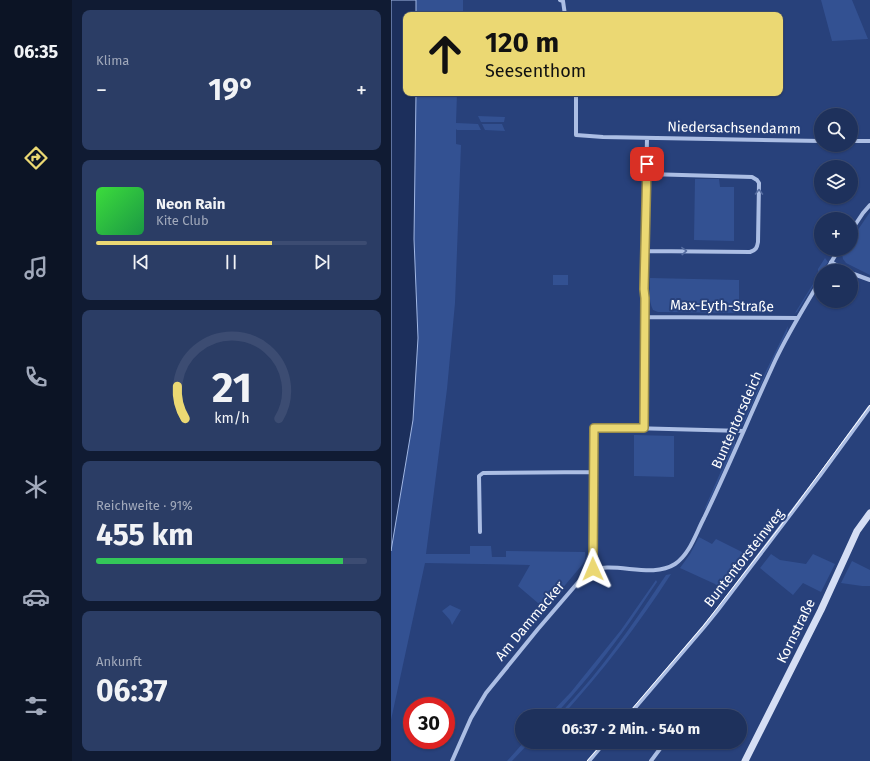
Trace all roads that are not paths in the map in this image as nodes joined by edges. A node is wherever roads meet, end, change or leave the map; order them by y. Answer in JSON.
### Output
{"nodes":[{"id":1,"x":560,"y":0,"type":"edge"},
{"id":2,"x":565,"y":12,"type":"edge"},
{"id":3,"x":576,"y":96,"type":"edge"},
{"id":4,"x":647,"y":138,"type":"junction"},
{"id":5,"x":814,"y":141,"type":"edge"},
{"id":6,"x":858,"y":141,"type":"edge"},
{"id":7,"x":870,"y":142,"type":"edge"},
{"id":8,"x":647,"y":174,"type":"junction"},
{"id":9,"x":870,"y":205,"type":"edge"},
{"id":10,"x":858,"y":220,"type":"edge"},
{"id":11,"x":645,"y":251,"type":"junction"},
{"id":12,"x":835,"y":256,"type":"edge"},
{"id":13,"x":831,"y":262,"type":"joint"},
{"id":14,"x":834,"y":264,"type":"edge"},
{"id":15,"x":858,"y":276,"type":"edge"},
{"id":16,"x":870,"y":280,"type":"edge"},
{"id":17,"x":814,"y":291,"type":"edge"},
{"id":18,"x":645,"y":317,"type":"junction"},
{"id":19,"x":798,"y":318,"type":"junction"},
{"id":20,"x":870,"y":407,"type":"edge"},
{"id":21,"x":644,"y":428,"type":"junction"},
{"id":22,"x":743,"y":431,"type":"junction"},
{"id":23,"x":593,"y":472,"type":"junction"},
{"id":24,"x":870,"y":513,"type":"edge"},
{"id":25,"x":480,"y":532,"type":"dead end"},
{"id":26,"x":593,"y":569,"type":"junction"},
{"id":27,"x":634,"y":709,"type":"edge"},
{"id":28,"x":599,"y":749,"type":"edge"},
{"id":29,"x":660,"y":749,"type":"edge"},
{"id":30,"x":452,"y":761,"type":"edge"},
{"id":31,"x":589,"y":761,"type":"edge"},
{"id":32,"x":651,"y":761,"type":"edge"},
{"id":33,"x":745,"y":761,"type":"edge"}],
"edges":[{"from":1,"to":2,"type":"street"},
{"from":3,"to":4,"type":"street","name":"Niedersachsendamm"},
{"from":4,"to":5,"type":"street","name":"Niedersachsendamm"},
{"from":4,"to":8,"type":"street","name":"Niedersachsendamm"},
{"from":6,"to":7,"type":"street"},
{"from":8,"to":11,"type":"street","name":"Niedersachsendamm"},
{"from":11,"to":8,"type":"street","one_way":true},
{"from":9,"to":10,"type":"street"},
{"from":11,"to":18,"type":"street","name":"Niedersachsendamm"},
{"from":12,"to":13,"type":"street"},
{"from":13,"to":14,"type":"street"},
{"from":15,"to":16,"type":"street"},
{"from":17,"to":19,"type":"street","name":"Buntentorsdeich"},
{"from":18,"to":19,"type":"street","name":"Max-Eyth-Straße"},
{"from":18,"to":21,"type":"street","name":"Niedersachsendamm"},
{"from":19,"to":22,"type":"street","name":"Buntentorsdeich"},
{"from":20,"to":27,"type":"street","name":"Buntentorsteinweg"},
{"from":21,"to":22,"type":"street"},
{"from":21,"to":23,"type":"street"},
{"from":22,"to":26,"type":"street","name":"Buntentorsdeich"},
{"from":23,"to":25,"type":"street"},
{"from":23,"to":26,"type":"street"},
{"from":24,"to":33,"type":"street","name":"Kornstraße"},
{"from":26,"to":30,"type":"street","name":"Am Dammacker"},
{"from":28,"to":31,"type":"street"},
{"from":29,"to":32,"type":"street"}]}
